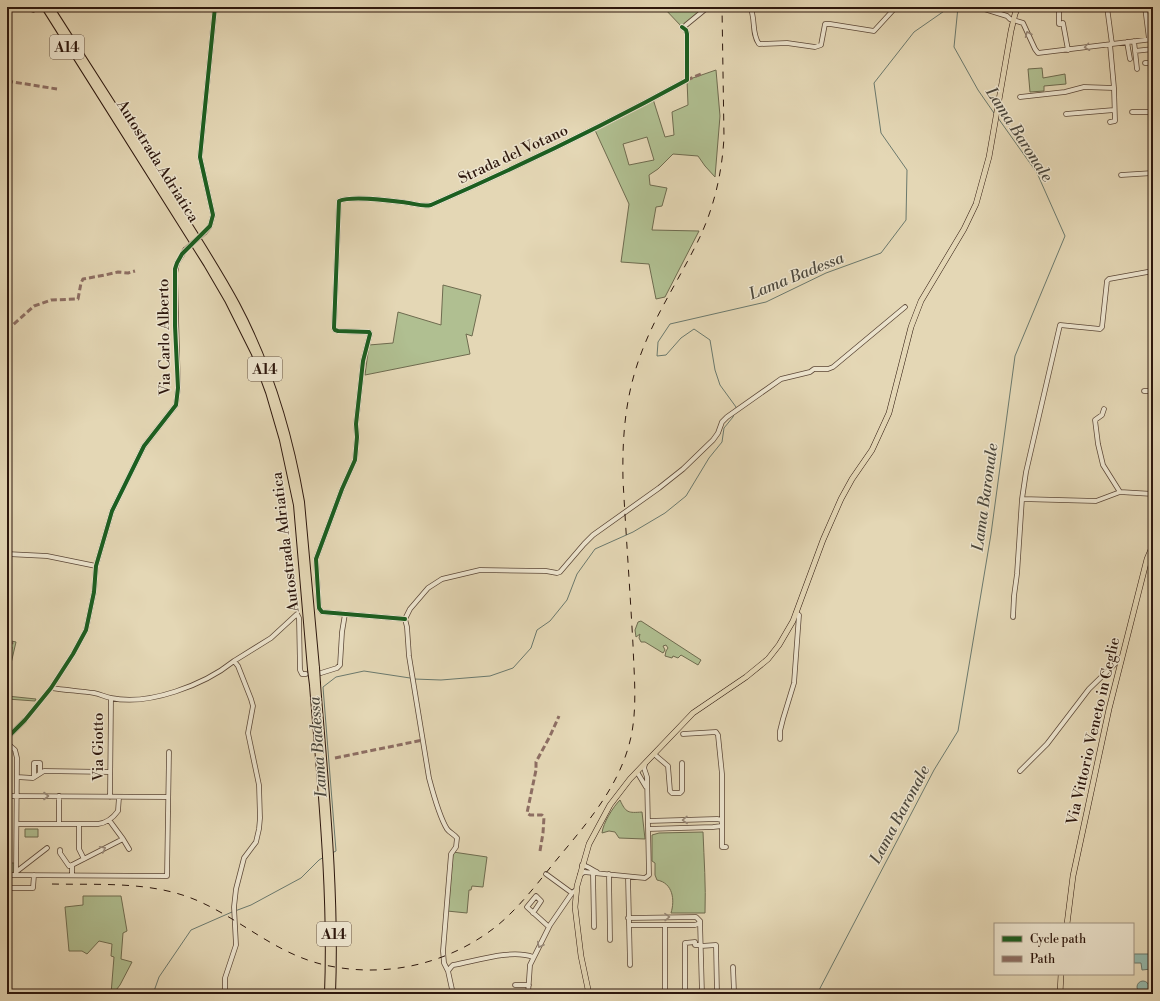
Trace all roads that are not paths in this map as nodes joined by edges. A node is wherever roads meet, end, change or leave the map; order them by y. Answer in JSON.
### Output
{"nodes":[{"id":1,"x":28,"y":7,"type":"edge"},
{"id":2,"x":45,"y":7,"type":"edge"},
{"id":3,"x":50,"y":7,"type":"edge"},
{"id":4,"x":55,"y":7,"type":"edge"},
{"id":5,"x":215,"y":7,"type":"edge"},
{"id":6,"x":708,"y":7,"type":"edge"},
{"id":7,"x":750,"y":7,"type":"edge"},
{"id":8,"x":896,"y":7,"type":"edge"},
{"id":9,"x":978,"y":7,"type":"edge"},
{"id":10,"x":1018,"y":7,"type":"edge"},
{"id":11,"x":1107,"y":7,"type":"edge"},
{"id":12,"x":37,"y":8,"type":"edge"},
{"id":13,"x":1145,"y":8,"type":"edge"},
{"id":14,"x":1153,"y":8,"type":"edge"},
{"id":15,"x":1059,"y":10,"type":"dead end"},
{"id":16,"x":1013,"y":20,"type":"junction"},
{"id":17,"x":1151,"y":39,"type":"edge"},
{"id":18,"x":1134,"y":41,"type":"junction"},
{"id":19,"x":1127,"y":42,"type":"junction"},
{"id":20,"x":1111,"y":44,"type":"junction"},
{"id":21,"x":1153,"y":48,"type":"edge"},
{"id":22,"x":1068,"y":50,"type":"junction"},
{"id":23,"x":1135,"y":51,"type":"junction"},
{"id":24,"x":83,"y":58,"type":"junction"},
{"id":25,"x":1130,"y":59,"type":"dead end"},
{"id":26,"x":1153,"y":63,"type":"edge"},
{"id":27,"x":1145,"y":64,"type":"dead end"},
{"id":28,"x":1137,"y":69,"type":"dead end"},
{"id":29,"x":96,"y":87,"type":"junction"},
{"id":30,"x":1114,"y":88,"type":"junction"},
{"id":31,"x":1020,"y":97,"type":"dead end"},
{"id":32,"x":1114,"y":110,"type":"junction"},
{"id":33,"x":1132,"y":112,"type":"dead end"},
{"id":34,"x":1153,"y":112,"type":"edge"},
{"id":35,"x":1066,"y":114,"type":"dead end"},
{"id":36,"x":1110,"y":122,"type":"dead end"},
{"id":37,"x":1153,"y":173,"type":"edge"},
{"id":38,"x":1121,"y":175,"type":"dead end"},
{"id":39,"x":1153,"y":271,"type":"edge"},
{"id":40,"x":905,"y":307,"type":"dead end"},
{"id":41,"x":1144,"y":391,"type":"dead end"},
{"id":42,"x":1153,"y":391,"type":"edge"},
{"id":43,"x":1104,"y":409,"type":"dead end"},
{"id":44,"x":1120,"y":492,"type":"junction"},
{"id":45,"x":1153,"y":494,"type":"edge"},
{"id":46,"x":1022,"y":499,"type":"junction"},
{"id":47,"x":1153,"y":545,"type":"edge"},
{"id":48,"x":7,"y":554,"type":"edge"},
{"id":49,"x":96,"y":566,"type":"junction"},
{"id":50,"x":796,"y":613,"type":"junction"},
{"id":51,"x":345,"y":614,"type":"junction"},
{"id":52,"x":1013,"y":617,"type":"dead end"},
{"id":53,"x":405,"y":619,"type":"junction"},
{"id":54,"x":1122,"y":658,"type":"junction"},
{"id":55,"x":234,"y":661,"type":"junction"},
{"id":56,"x":313,"y":668,"type":"junction"},
{"id":57,"x":321,"y":672,"type":"dead end"},
{"id":58,"x":306,"y":674,"type":"dead end"},
{"id":59,"x":51,"y":688,"type":"junction"},
{"id":60,"x":111,"y":698,"type":"junction"},
{"id":61,"x":683,"y":734,"type":"dead end"},
{"id":62,"x":7,"y":738,"type":"edge"},
{"id":63,"x":780,"y":739,"type":"dead end"},
{"id":64,"x":8,"y":746,"type":"edge"},
{"id":65,"x":169,"y":752,"type":"dead end"},
{"id":66,"x":654,"y":754,"type":"junction"},
{"id":67,"x":682,"y":763,"type":"dead end"},
{"id":68,"x":645,"y":764,"type":"junction"},
{"id":69,"x":1020,"y":771,"type":"dead end"},
{"id":70,"x":110,"y":772,"type":"junction"},
{"id":71,"x":638,"y":772,"type":"junction"},
{"id":72,"x":40,"y":773,"type":"junction"},
{"id":73,"x":34,"y":777,"type":"junction"},
{"id":74,"x":647,"y":777,"type":"junction"},
{"id":75,"x":17,"y":778,"type":"junction"},
{"id":76,"x":630,"y":779,"type":"junction"},
{"id":77,"x":642,"y":779,"type":"junction"},
{"id":78,"x":647,"y":787,"type":"junction"},
{"id":79,"x":7,"y":796,"type":"edge"},
{"id":80,"x":17,"y":796,"type":"junction"},
{"id":81,"x":59,"y":796,"type":"junction"},
{"id":82,"x":119,"y":796,"type":"junction"},
{"id":83,"x":110,"y":797,"type":"junction"},
{"id":84,"x":168,"y":797,"type":"junction"},
{"id":85,"x":109,"y":820,"type":"junction"},
{"id":86,"x":722,"y":820,"type":"junction"},
{"id":87,"x":648,"y":821,"type":"junction"},
{"id":88,"x":17,"y":824,"type":"junction"},
{"id":89,"x":59,"y":824,"type":"junction"},
{"id":90,"x":79,"y":824,"type":"junction"},
{"id":91,"x":722,"y":826,"type":"junction"},
{"id":92,"x":648,"y":829,"type":"junction"},
{"id":93,"x":123,"y":839,"type":"junction"},
{"id":94,"x":726,"y":847,"type":"dead end"},
{"id":95,"x":47,"y":848,"type":"dead end"},
{"id":96,"x":129,"y":849,"type":"dead end"},
{"id":97,"x":60,"y":850,"type":"dead end"},
{"id":98,"x":84,"y":859,"type":"junction"},
{"id":99,"x":72,"y":865,"type":"junction"},
{"id":100,"x":585,"y":865,"type":"junction"},
{"id":101,"x":586,"y":872,"type":"junction"},
{"id":102,"x":593,"y":873,"type":"junction"},
{"id":103,"x":600,"y":873,"type":"junction"},
{"id":104,"x":16,"y":874,"type":"junction"},
{"id":105,"x":546,"y":874,"type":"dead end"},
{"id":106,"x":609,"y":874,"type":"junction"},
{"id":107,"x":7,"y":875,"type":"edge"},
{"id":108,"x":34,"y":875,"type":"junction"},
{"id":109,"x":72,"y":875,"type":"junction"},
{"id":110,"x":330,"y":875,"type":"junction"},
{"id":111,"x":579,"y":876,"type":"junction"},
{"id":112,"x":628,"y":877,"type":"junction"},
{"id":113,"x":7,"y":888,"type":"edge"},
{"id":114,"x":574,"y":891,"type":"junction"},
{"id":115,"x":531,"y":902,"type":"junction"},
{"id":116,"x":537,"y":906,"type":"junction"},
{"id":117,"x":533,"y":913,"type":"junction"},
{"id":118,"x":628,"y":918,"type":"junction"},
{"id":119,"x":700,"y":921,"type":"junction"},
{"id":120,"x":1067,"y":923,"type":"edge"},
{"id":121,"x":628,"y":925,"type":"junction"},
{"id":122,"x":664,"y":925,"type":"junction"},
{"id":123,"x":549,"y":927,"type":"junction"},
{"id":124,"x":594,"y":927,"type":"dead end"},
{"id":125,"x":610,"y":940,"type":"dead end"},
{"id":126,"x":701,"y":946,"type":"junction"},
{"id":127,"x":534,"y":957,"type":"junction"},
{"id":128,"x":630,"y":965,"type":"dead end"},
{"id":129,"x":733,"y":966,"type":"dead end"},
{"id":130,"x":448,"y":970,"type":"junction"},
{"id":131,"x":1061,"y":975,"type":"edge"},
{"id":132,"x":515,"y":985,"type":"dead end"},
{"id":133,"x":529,"y":985,"type":"junction"},
{"id":134,"x":528,"y":993,"type":"edge"},
{"id":135,"x":537,"y":993,"type":"dead end"},
{"id":136,"x":225,"y":994,"type":"edge"},
{"id":137,"x":328,"y":994,"type":"edge"},
{"id":138,"x":332,"y":994,"type":"edge"},
{"id":139,"x":453,"y":994,"type":"edge"},
{"id":140,"x":589,"y":994,"type":"edge"},
{"id":141,"x":665,"y":994,"type":"edge"},
{"id":142,"x":685,"y":994,"type":"edge"},
{"id":143,"x":702,"y":994,"type":"edge"},
{"id":144,"x":717,"y":994,"type":"edge"},
{"id":145,"x":736,"y":994,"type":"edge"},
{"id":146,"x":1060,"y":994,"type":"edge"}],
"edges":[{"from":1,"to":12,"type":"street"},
{"from":2,"to":29,"type":"highway","name":"Autostrada Adriatica","number":"A14"},
{"from":3,"to":24,"type":"highway","name":"Autostrada Adriatica","number":"A14"},
{"from":4,"to":24,"type":"highway","number":"A14"},
{"from":5,"to":49,"type":"street","name":"Via Carlo Alberto","bridge":true},
{"from":6,"to":51,"type":"street","name":"Strada del Votano"},
{"from":7,"to":8,"type":"street"},
{"from":9,"to":16,"type":"street"},
{"from":10,"to":16,"type":"main road"},
{"from":11,"to":20,"type":"street"},
{"from":12,"to":29,"type":"highway","number":"A14"},
{"from":13,"to":14,"type":"street"},
{"from":13,"to":17,"type":"street"},
{"from":15,"to":22,"type":"street"},
{"from":22,"to":16,"type":"street","one_way":true},
{"from":16,"to":50,"type":"main road"},
{"from":17,"to":18,"type":"street"},
{"from":18,"to":19,"type":"street"},
{"from":18,"to":23,"type":"street"},
{"from":19,"to":20,"type":"street"},
{"from":19,"to":25,"type":"street"},
{"from":20,"to":22,"type":"street","one_way":true},
{"from":20,"to":30,"type":"street"},
{"from":21,"to":23,"type":"street"},
{"from":23,"to":28,"type":"street"},
{"from":24,"to":56,"type":"highway","name":"Autostrada Adriatica","number":"A14"},
{"from":26,"to":27,"type":"street"},
{"from":29,"to":56,"type":"highway","name":"Autostrada Adriatica","number":"A14"},
{"from":30,"to":31,"type":"street"},
{"from":30,"to":32,"type":"street"},
{"from":32,"to":35,"type":"street"},
{"from":32,"to":36,"type":"street"},
{"from":33,"to":34,"type":"street"},
{"from":37,"to":38,"type":"street"},
{"from":39,"to":46,"type":"street"},
{"from":40,"to":53,"type":"street"},
{"from":41,"to":42,"type":"street"},
{"from":43,"to":44,"type":"street"},
{"from":44,"to":45,"type":"street"},
{"from":44,"to":46,"type":"street"},
{"from":46,"to":52,"type":"street"},
{"from":47,"to":54,"type":"main road","name":"Via Vittorio Veneto in Ceglie"},
{"from":48,"to":49,"type":"street"},
{"from":49,"to":59,"type":"street","name":"Via Carlo Alberto"},
{"from":50,"to":63,"type":"street"},
{"from":50,"to":66,"type":"main road"},
{"from":51,"to":53,"type":"street"},
{"from":51,"to":57,"type":"street"},
{"from":53,"to":130,"type":"street"},
{"from":54,"to":69,"type":"street"},
{"from":54,"to":120,"type":"main road","name":"Via Vittorio Veneto in Ceglie"},
{"from":55,"to":58,"type":"street"},
{"from":55,"to":60,"type":"street"},
{"from":55,"to":136,"type":"street"},
{"from":56,"to":110,"type":"highway","name":"Autostrada Adriatica","number":"A14","bridge":true},
{"from":59,"to":60,"type":"street"},
{"from":59,"to":62,"type":"street","name":"Via Carlo Alberto"},
{"from":60,"to":70,"type":"street","name":"Via Giotto"},
{"from":61,"to":86,"type":"street"},
{"from":64,"to":75,"type":"street"},
{"from":65,"to":84,"type":"street"},
{"from":66,"to":67,"type":"street"},
{"from":66,"to":68,"type":"main road"},
{"from":68,"to":71,"type":"main road"},
{"from":68,"to":74,"type":"street"},
{"from":70,"to":72,"type":"street"},
{"from":70,"to":83,"type":"street","name":"Via Giotto"},
{"from":71,"to":74,"type":"street"},
{"from":71,"to":76,"type":"main road"},
{"from":71,"to":77,"type":"street"},
{"from":72,"to":73,"type":"street"},
{"from":72,"to":73,"type":"street"},
{"from":73,"to":75,"type":"street"},
{"from":74,"to":78,"type":"street"},
{"from":75,"to":80,"type":"street"},
{"from":76,"to":77,"type":"street"},
{"from":76,"to":100,"type":"main road"},
{"from":77,"to":78,"type":"street"},
{"from":78,"to":87,"type":"street"},
{"from":79,"to":80,"type":"street"},
{"from":80,"to":81,"type":"street","one_way":true},
{"from":80,"to":88,"type":"street"},
{"from":81,"to":83,"type":"street"},
{"from":81,"to":89,"type":"street"},
{"from":82,"to":83,"type":"street"},
{"from":82,"to":84,"type":"street"},
{"from":82,"to":85,"type":"street"},
{"from":84,"to":109,"type":"street"},
{"from":85,"to":90,"type":"street"},
{"from":85,"to":93,"type":"street"},
{"from":86,"to":87,"type":"street","one_way":true},
{"from":86,"to":91,"type":"street"},
{"from":87,"to":92,"type":"street"},
{"from":88,"to":89,"type":"street"},
{"from":88,"to":104,"type":"street"},
{"from":89,"to":90,"type":"street"},
{"from":90,"to":98,"type":"street"},
{"from":91,"to":92,"type":"street"},
{"from":91,"to":94,"type":"street"},
{"from":92,"to":112,"type":"street"},
{"from":93,"to":96,"type":"street"},
{"from":98,"to":93,"type":"street","one_way":true},
{"from":95,"to":104,"type":"street"},
{"from":97,"to":99,"type":"street"},
{"from":98,"to":99,"type":"street"},
{"from":99,"to":109,"type":"street"},
{"from":100,"to":101,"type":"street"},
{"from":100,"to":103,"type":"street"},
{"from":100,"to":111,"type":"main road"},
{"from":101,"to":102,"type":"street"},
{"from":101,"to":111,"type":"street"},
{"from":102,"to":103,"type":"street"},
{"from":102,"to":124,"type":"street"},
{"from":103,"to":106,"type":"street"},
{"from":104,"to":107,"type":"street"},
{"from":104,"to":108,"type":"street"},
{"from":105,"to":114,"type":"street"},
{"from":106,"to":112,"type":"street"},
{"from":106,"to":125,"type":"street"},
{"from":108,"to":109,"type":"street"},
{"from":108,"to":113,"type":"street"},
{"from":110,"to":137,"type":"highway","name":"Autostrada Adriatica","number":"A14"},
{"from":110,"to":138,"type":"highway","name":"Autostrada Adriatica","number":"A14"},
{"from":111,"to":114,"type":"main road"},
{"from":112,"to":118,"type":"street"},
{"from":114,"to":123,"type":"street"},
{"from":114,"to":140,"type":"main road"},
{"from":115,"to":116,"type":"street"},
{"from":115,"to":116,"type":"street"},
{"from":115,"to":117,"type":"street"},
{"from":116,"to":117,"type":"street"},
{"from":117,"to":123,"type":"street"},
{"from":118,"to":119,"type":"street","one_way":true},
{"from":118,"to":121,"type":"street"},
{"from":119,"to":122,"type":"street"},
{"from":119,"to":126,"type":"street"},
{"from":121,"to":122,"type":"street"},
{"from":121,"to":128,"type":"street"},
{"from":122,"to":141,"type":"street"},
{"from":123,"to":127,"type":"street","one_way":true},
{"from":126,"to":142,"type":"street"},
{"from":126,"to":143,"type":"street"},
{"from":126,"to":144,"type":"street"},
{"from":127,"to":130,"type":"street"},
{"from":127,"to":133,"type":"street"},
{"from":129,"to":145,"type":"street"},
{"from":130,"to":139,"type":"street"},
{"from":131,"to":146,"type":"main road"},
{"from":132,"to":133,"type":"street"},
{"from":133,"to":134,"type":"street"},
{"from":134,"to":135,"type":"street"}]}
